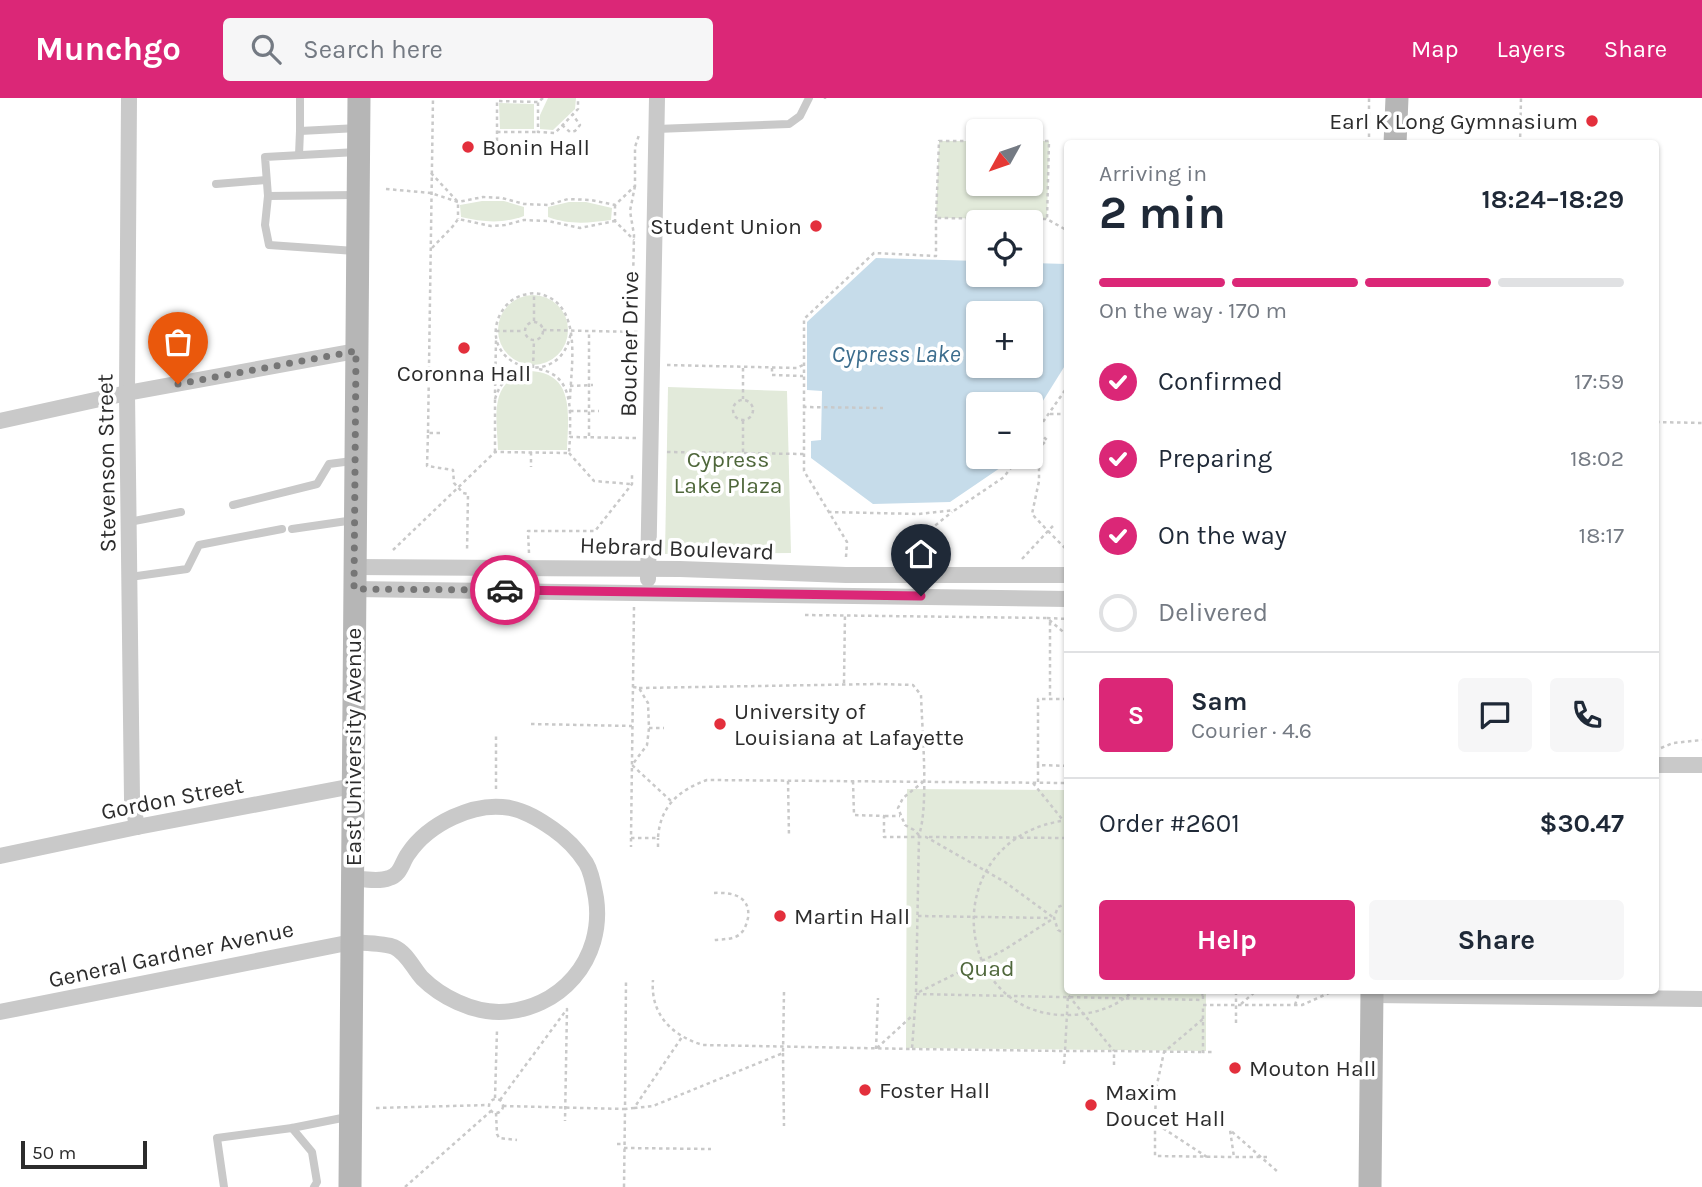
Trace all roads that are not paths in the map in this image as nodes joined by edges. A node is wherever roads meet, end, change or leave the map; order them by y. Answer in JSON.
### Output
{"nodes":[{"id":1,"x":129,"y":98,"type":"edge"},
{"id":2,"x":300,"y":98,"type":"edge"},
{"id":3,"x":359,"y":98,"type":"edge"},
{"id":4,"x":657,"y":98,"type":"edge"},
{"id":5,"x":808,"y":98,"type":"edge"},
{"id":6,"x":1396,"y":98,"type":"edge"},
{"id":7,"x":359,"y":128,"type":"junction"},
{"id":8,"x":656,"y":129,"type":"junction"},
{"id":9,"x":300,"y":131,"type":"junction"},
{"id":10,"x":1395,"y":140,"type":"edge"},
{"id":11,"x":359,"y":152,"type":"junction"},
{"id":12,"x":299,"y":155,"type":"junction"},
{"id":13,"x":266,"y":180,"type":"junction"},
{"id":14,"x":216,"y":184,"type":"dead end"},
{"id":15,"x":359,"y":195,"type":"junction"},
{"id":16,"x":268,"y":197,"type":"junction"},
{"id":17,"x":358,"y":251,"type":"junction"},
{"id":18,"x":356,"y":351,"type":"junction"},
{"id":19,"x":127,"y":393,"type":"junction"},
{"id":20,"x":0,"y":421,"type":"edge"},
{"id":21,"x":355,"y":461,"type":"junction"},
{"id":22,"x":233,"y":505,"type":"dead end"},
{"id":23,"x":181,"y":512,"type":"dead end"},
{"id":24,"x":355,"y":519,"type":"junction"},
{"id":25,"x":129,"y":523,"type":"junction"},
{"id":26,"x":477,"y":566,"type":"junction"},
{"id":27,"x":648,"y":569,"type":"junction"},
{"id":28,"x":1064,"y":575,"type":"edge"},
{"id":29,"x":999,"y":577,"type":"junction"},
{"id":30,"x":130,"y":578,"type":"junction"},
{"id":31,"x":354,"y":578,"type":"junction"},
{"id":32,"x":477,"y":590,"type":"junction"},
{"id":33,"x":641,"y":592,"type":"junction"},
{"id":34,"x":997,"y":598,"type":"junction"},
{"id":35,"x":1064,"y":599,"type":"edge"},
{"id":36,"x":1659,"y":765,"type":"edge"},
{"id":37,"x":1702,"y":765,"type":"edge"},
{"id":38,"x":353,"y":786,"type":"junction"},
{"id":39,"x":137,"y":827,"type":"junction"},
{"id":40,"x":0,"y":856,"type":"edge"},
{"id":41,"x":352,"y":878,"type":"junction"},
{"id":42,"x":352,"y":942,"type":"junction"},
{"id":43,"x":1372,"y":994,"type":"edge"},
{"id":44,"x":1427,"y":994,"type":"edge"},
{"id":45,"x":1702,"y":999,"type":"edge"},
{"id":46,"x":0,"y":1012,"type":"edge"},
{"id":47,"x":350,"y":1117,"type":"junction"},
{"id":48,"x":292,"y":1128,"type":"junction"},
{"id":49,"x":224,"y":1187,"type":"edge"},
{"id":50,"x":314,"y":1187,"type":"edge"},
{"id":51,"x":350,"y":1187,"type":"edge"},
{"id":52,"x":1370,"y":1187,"type":"edge"}],
"edges":[{"from":1,"to":19,"type":"street","name":"Stevenson Street"},
{"from":2,"to":9,"type":"lane"},
{"from":3,"to":7,"type":"main road","name":"East University Avenue"},
{"from":4,"to":8,"type":"street","name":"Boucher Drive"},
{"from":5,"to":8,"type":"lane"},
{"from":6,"to":10,"type":"main road"},
{"from":7,"to":9,"type":"lane"},
{"from":7,"to":11,"type":"main road","name":"East University Avenue"},
{"from":8,"to":27,"type":"street","name":"Boucher Drive"},
{"from":9,"to":12,"type":"lane"},
{"from":11,"to":12,"type":"lane"},
{"from":11,"to":15,"type":"main road","name":"East University Avenue"},
{"from":12,"to":13,"type":"lane"},
{"from":13,"to":14,"type":"lane"},
{"from":13,"to":16,"type":"lane"},
{"from":15,"to":16,"type":"lane"},
{"from":15,"to":17,"type":"main road","name":"East University Avenue"},
{"from":16,"to":17,"type":"lane"},
{"from":17,"to":18,"type":"main road","name":"East University Avenue"},
{"from":18,"to":19,"type":"street"},
{"from":18,"to":21,"type":"main road","name":"East University Avenue"},
{"from":19,"to":20,"type":"street"},
{"from":19,"to":25,"type":"street","name":"Stevenson Street"},
{"from":21,"to":22,"type":"lane"},
{"from":21,"to":24,"type":"main road","name":"East University Avenue"},
{"from":23,"to":25,"type":"lane"},
{"from":24,"to":30,"type":"lane"},
{"from":24,"to":31,"type":"main road","name":"East University Avenue"},
{"from":25,"to":30,"type":"street","name":"Stevenson Street"},
{"from":26,"to":27,"type":"street","name":"Hebrard Boulevard"},
{"from":26,"to":31,"type":"street","name":"Hebrard Boulevard"},
{"from":26,"to":32,"type":"street"},
{"from":27,"to":29,"type":"street","name":"Hebrard Boulevard"},
{"from":27,"to":33,"type":"street","name":"Boucher Drive"},
{"from":28,"to":29,"type":"street","name":"Hebrard Boulevard"},
{"from":29,"to":34,"type":"street"},
{"from":30,"to":39,"type":"street","name":"Stevenson Street"},
{"from":31,"to":32,"type":"street","name":"Hebrard Boulevard"},
{"from":31,"to":38,"type":"main road","name":"East University Avenue"},
{"from":32,"to":33,"type":"street","name":"Hebrard Boulevard"},
{"from":33,"to":34,"type":"street","name":"Hebrard Boulevard"},
{"from":34,"to":35,"type":"street","name":"Hebrard Boulevard"},
{"from":36,"to":37,"type":"street"},
{"from":38,"to":39,"type":"street","name":"Gordon Street"},
{"from":38,"to":41,"type":"main road","name":"East University Avenue"},
{"from":39,"to":40,"type":"street","name":"Gordon Street"},
{"from":41,"to":42,"type":"main road","name":"East University Avenue"},
{"from":41,"to":42,"type":"street","name":"General Gardner Avenue"},
{"from":42,"to":46,"type":"street","name":"General Gardner Avenue"},
{"from":42,"to":47,"type":"main road","name":"East University Avenue"},
{"from":43,"to":52,"type":"main road"},
{"from":44,"to":45,"type":"street"},
{"from":47,"to":48,"type":"lane"},
{"from":47,"to":51,"type":"main road","name":"East University Avenue"},
{"from":48,"to":49,"type":"lane"},
{"from":48,"to":50,"type":"lane"}]}
